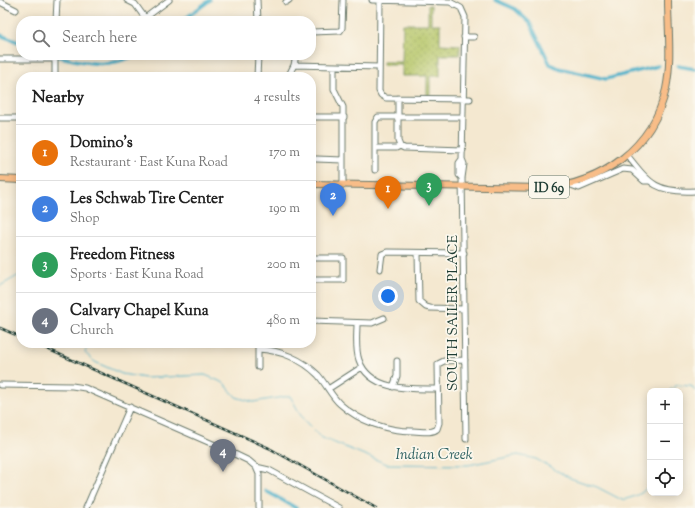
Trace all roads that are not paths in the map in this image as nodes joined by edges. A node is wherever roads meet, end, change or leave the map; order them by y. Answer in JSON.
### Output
{"nodes":[{"id":1,"x":57,"y":0,"type":"edge"},
{"id":2,"x":127,"y":0,"type":"edge"},
{"id":3,"x":169,"y":0,"type":"edge"},
{"id":4,"x":257,"y":0,"type":"edge"},
{"id":5,"x":343,"y":0,"type":"edge"},
{"id":6,"x":372,"y":0,"type":"edge"},
{"id":7,"x":668,"y":0,"type":"edge"},
{"id":8,"x":380,"y":1,"type":"junction"},
{"id":9,"x":0,"y":2,"type":"edge"},
{"id":10,"x":16,"y":10,"type":"dead end"},
{"id":11,"x":56,"y":16,"type":"edge"},
{"id":12,"x":141,"y":16,"type":"edge"},
{"id":13,"x":147,"y":16,"type":"edge"},
{"id":14,"x":258,"y":16,"type":"edge"},
{"id":15,"x":316,"y":32,"type":"edge"},
{"id":16,"x":464,"y":37,"type":"junction"},
{"id":17,"x":474,"y":37,"type":"dead end"},
{"id":18,"x":0,"y":58,"type":"edge"},
{"id":19,"x":16,"y":58,"type":"edge"},
{"id":20,"x":55,"y":60,"type":"edge"},
{"id":21,"x":258,"y":60,"type":"edge"},
{"id":22,"x":295,"y":60,"type":"edge"},
{"id":23,"x":294,"y":65,"type":"junction"},
{"id":24,"x":334,"y":66,"type":"junction"},
{"id":25,"x":380,"y":67,"type":"junction"},
{"id":26,"x":55,"y":72,"type":"edge"},
{"id":27,"x":257,"y":72,"type":"edge"},
{"id":28,"x":290,"y":72,"type":"edge"},
{"id":29,"x":398,"y":98,"type":"junction"},
{"id":30,"x":463,"y":99,"type":"junction"},
{"id":31,"x":470,"y":99,"type":"dead end"},
{"id":32,"x":398,"y":116,"type":"junction"},
{"id":33,"x":316,"y":117,"type":"edge"},
{"id":34,"x":344,"y":117,"type":"junction"},
{"id":35,"x":463,"y":117,"type":"junction"},
{"id":36,"x":0,"y":118,"type":"edge"},
{"id":37,"x":16,"y":118,"type":"edge"},
{"id":38,"x":400,"y":146,"type":"junction"},
{"id":39,"x":375,"y":148,"type":"junction"},
{"id":40,"x":463,"y":150,"type":"junction"},
{"id":41,"x":627,"y":155,"type":"junction"},
{"id":42,"x":316,"y":159,"type":"dead end"},
{"id":43,"x":343,"y":160,"type":"junction"},
{"id":44,"x":375,"y":170,"type":"dead end"},
{"id":45,"x":0,"y":179,"type":"edge"},
{"id":46,"x":16,"y":180,"type":"edge"},
{"id":47,"x":648,"y":181,"type":"junction"},
{"id":48,"x":316,"y":184,"type":"edge"},
{"id":49,"x":570,"y":184,"type":"junction"},
{"id":50,"x":343,"y":185,"type":"junction"},
{"id":51,"x":463,"y":187,"type":"junction"},
{"id":52,"x":695,"y":192,"type":"edge"},
{"id":53,"x":418,"y":253,"type":"junction"},
{"id":54,"x":464,"y":253,"type":"junction"},
{"id":55,"x":316,"y":258,"type":"edge"},
{"id":56,"x":380,"y":270,"type":"dead end"},
{"id":57,"x":316,"y":280,"type":"edge"},
{"id":58,"x":464,"y":308,"type":"junction"},
{"id":59,"x":384,"y":318,"type":"dead end"},
{"id":60,"x":316,"y":321,"type":"edge"},
{"id":61,"x":358,"y":323,"type":"junction"},
{"id":62,"x":258,"y":348,"type":"edge"},
{"id":63,"x":267,"y":348,"type":"edge"},
{"id":64,"x":397,"y":360,"type":"dead end"},
{"id":65,"x":465,"y":360,"type":"junction"},
{"id":66,"x":258,"y":367,"type":"dead end"},
{"id":67,"x":362,"y":367,"type":"junction"},
{"id":68,"x":0,"y":385,"type":"edge"},
{"id":69,"x":393,"y":387,"type":"junction"},
{"id":70,"x":328,"y":389,"type":"junction"},
{"id":71,"x":438,"y":389,"type":"junction"},
{"id":72,"x":130,"y":407,"type":"junction"},
{"id":73,"x":466,"y":439,"type":"dead end"},
{"id":74,"x":256,"y":467,"type":"junction"},
{"id":75,"x":86,"y":508,"type":"edge"},
{"id":76,"x":260,"y":508,"type":"edge"},
{"id":77,"x":339,"y":508,"type":"edge"}],
"edges":[{"from":1,"to":11,"type":"street"},
{"from":2,"to":12,"type":"street"},
{"from":3,"to":13,"type":"street"},
{"from":4,"to":14,"type":"street"},
{"from":5,"to":15,"type":"street"},
{"from":6,"to":8,"type":"street"},
{"from":7,"to":41,"type":"main road","number":"ID 69"},
{"from":8,"to":16,"type":"street","name":"SOUTH SAILER PLACE"},
{"from":8,"to":25,"type":"street"},
{"from":9,"to":10,"type":"street"},
{"from":16,"to":17,"type":"street"},
{"from":16,"to":30,"type":"street","name":"SOUTH SAILER PLACE"},
{"from":18,"to":19,"type":"street"},
{"from":20,"to":26,"type":"street"},
{"from":21,"to":27,"type":"street"},
{"from":22,"to":23,"type":"street"},
{"from":23,"to":24,"type":"street"},
{"from":23,"to":28,"type":"street"},
{"from":24,"to":25,"type":"street"},
{"from":24,"to":34,"type":"street"},
{"from":25,"to":29,"type":"street"},
{"from":29,"to":30,"type":"street"},
{"from":29,"to":32,"type":"street"},
{"from":30,"to":31,"type":"street"},
{"from":30,"to":35,"type":"street","name":"SOUTH SAILER PLACE"},
{"from":32,"to":35,"type":"street"},
{"from":32,"to":38,"type":"street"},
{"from":32,"to":39,"type":"street"},
{"from":33,"to":34,"type":"street"},
{"from":34,"to":43,"type":"street"},
{"from":35,"to":40,"type":"street","name":"SOUTH SAILER PLACE"},
{"from":36,"to":37,"type":"street"},
{"from":38,"to":39,"type":"street"},
{"from":38,"to":40,"type":"street"},
{"from":39,"to":44,"type":"street"},
{"from":40,"to":51,"type":"street","name":"SOUTH SAILER PLACE"},
{"from":41,"to":47,"type":"street"},
{"from":41,"to":49,"type":"main road","number":"ID 69"},
{"from":42,"to":43,"type":"street"},
{"from":43,"to":50,"type":"street"},
{"from":45,"to":46,"type":"main road"},
{"from":47,"to":49,"type":"street"},
{"from":47,"to":52,"type":"street"},
{"from":48,"to":50,"type":"main road","number":"ID 69"},
{"from":49,"to":51,"type":"main road","number":"ID 69"},
{"from":50,"to":51,"type":"main road","number":"ID 69"},
{"from":51,"to":54,"type":"street","name":"SOUTH SAILER PLACE"},
{"from":53,"to":54,"type":"street"},
{"from":53,"to":56,"type":"street"},
{"from":53,"to":58,"type":"street"},
{"from":54,"to":58,"type":"street","name":"SOUTH SAILER PLACE"},
{"from":55,"to":57,"type":"street"},
{"from":58,"to":65,"type":"street","name":"SOUTH SAILER PLACE"},
{"from":59,"to":61,"type":"street"},
{"from":60,"to":61,"type":"street"},
{"from":61,"to":67,"type":"street"},
{"from":62,"to":66,"type":"street"},
{"from":63,"to":70,"type":"street"},
{"from":64,"to":69,"type":"street"},
{"from":65,"to":71,"type":"street"},
{"from":65,"to":73,"type":"street","name":"SOUTH SAILER PLACE"},
{"from":67,"to":69,"type":"street"},
{"from":67,"to":70,"type":"street"},
{"from":68,"to":72,"type":"street"},
{"from":69,"to":71,"type":"street"},
{"from":70,"to":71,"type":"street"},
{"from":72,"to":74,"type":"street"},
{"from":72,"to":75,"type":"street"},
{"from":74,"to":76,"type":"street"},
{"from":74,"to":77,"type":"street"}]}
